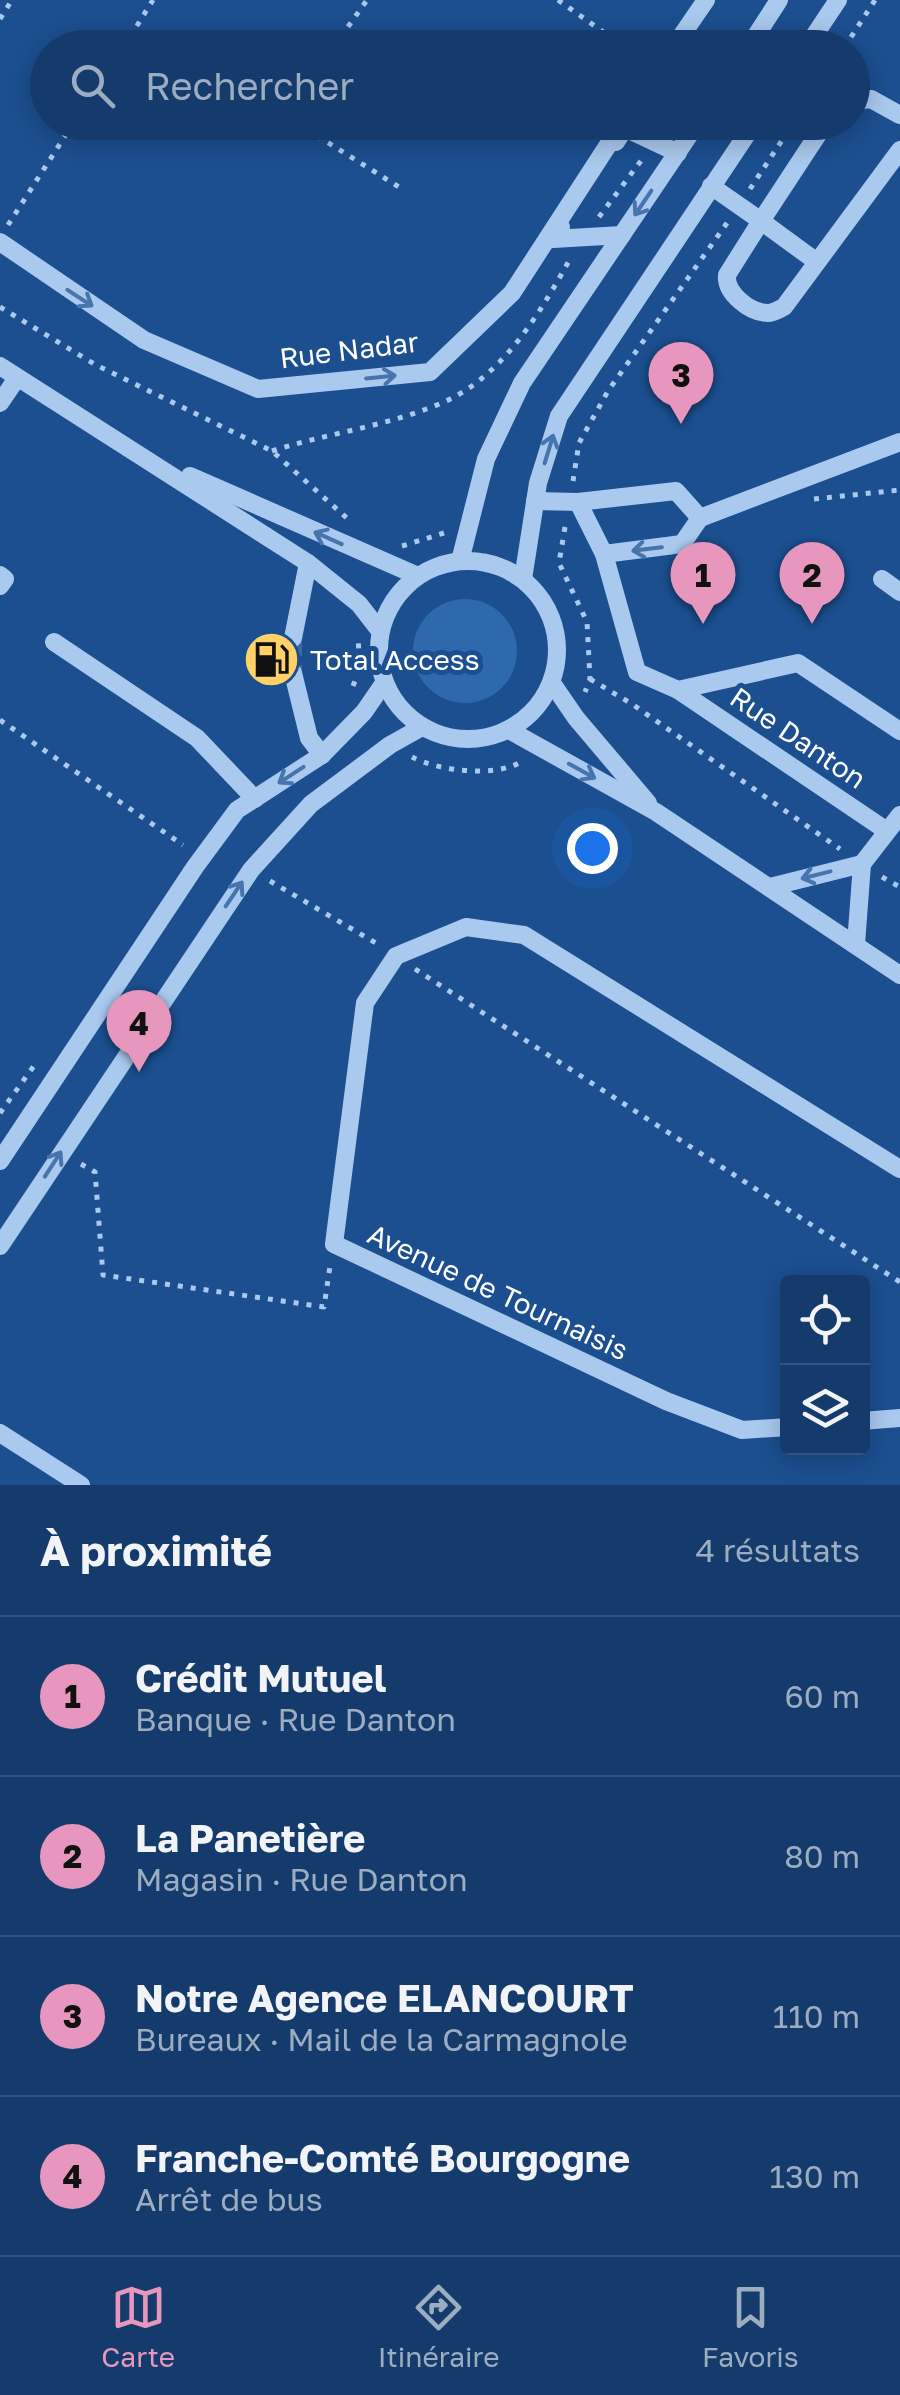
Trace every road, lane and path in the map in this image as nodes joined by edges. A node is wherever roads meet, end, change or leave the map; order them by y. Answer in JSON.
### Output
{"nodes":[{"id":1,"x":12,"y":0,"type":"edge"},
{"id":2,"x":153,"y":0,"type":"edge"},
{"id":3,"x":366,"y":0,"type":"edge"},
{"id":4,"x":558,"y":0,"type":"edge"},
{"id":5,"x":706,"y":0,"type":"edge"},
{"id":6,"x":779,"y":0,"type":"edge"},
{"id":7,"x":838,"y":0,"type":"edge"},
{"id":8,"x":875,"y":0,"type":"edge"},
{"id":9,"x":0,"y":19,"type":"edge"},
{"id":10,"x":134,"y":30,"type":"edge"},
{"id":11,"x":345,"y":30,"type":"edge"},
{"id":12,"x":600,"y":30,"type":"edge"},
{"id":13,"x":685,"y":30,"type":"edge"},
{"id":14,"x":760,"y":30,"type":"edge"},
{"id":15,"x":818,"y":30,"type":"edge"},
{"id":16,"x":856,"y":30,"type":"edge"},
{"id":17,"x":870,"y":99,"type":"edge"},
{"id":18,"x":900,"y":115,"type":"edge"},
{"id":19,"x":63,"y":140,"type":"edge"},
{"id":20,"x":324,"y":140,"type":"edge"},
{"id":21,"x":611,"y":140,"type":"edge"},
{"id":22,"x":617,"y":140,"type":"edge"},
{"id":23,"x":652,"y":140,"type":"edge"},
{"id":24,"x":686,"y":140,"type":"edge"},
{"id":25,"x":742,"y":140,"type":"edge"},
{"id":26,"x":782,"y":140,"type":"edge"},
{"id":27,"x":814,"y":140,"type":"edge"},
{"id":28,"x":900,"y":150,"type":"edge"},
{"id":29,"x":678,"y":152,"type":"junction"},
{"id":30,"x":712,"y":186,"type":"junction"},
{"id":31,"x":400,"y":187,"type":"dead end"},
{"id":32,"x":739,"y":205,"type":"junction"},
{"id":33,"x":761,"y":221,"type":"junction"},
{"id":34,"x":622,"y":235,"type":"junction"},
{"id":35,"x":0,"y":240,"type":"edge"},
{"id":36,"x":817,"y":262,"type":"junction"},
{"id":37,"x":0,"y":307,"type":"edge"},
{"id":38,"x":0,"y":366,"type":"edge"},
{"id":39,"x":16,"y":378,"type":"junction"},
{"id":40,"x":0,"y":403,"type":"edge"},
{"id":41,"x":900,"y":442,"type":"edge"},
{"id":42,"x":139,"y":454,"type":"junction"},
{"id":43,"x":900,"y":490,"type":"edge"},
{"id":44,"x":818,"y":499,"type":"dead end"},
{"id":45,"x":535,"y":501,"type":"junction"},
{"id":46,"x":573,"y":502,"type":"junction"},
{"id":47,"x":700,"y":518,"type":"junction"},
{"id":48,"x":468,"y":528,"type":"junction"},
{"id":49,"x":360,"y":530,"type":"dead end"},
{"id":50,"x":401,"y":546,"type":"dead end"},
{"id":51,"x":528,"y":546,"type":"junction"},
{"id":52,"x":604,"y":554,"type":"junction"},
{"id":53,"x":460,"y":560,"type":"junction"},
{"id":54,"x":308,"y":563,"type":"junction"},
{"id":55,"x":559,"y":563,"type":"junction"},
{"id":56,"x":0,"y":575,"type":"edge"},
{"id":57,"x":418,"y":576,"type":"junction"},
{"id":58,"x":523,"y":579,"type":"junction"},
{"id":59,"x":882,"y":580,"type":"dead end"},
{"id":60,"x":0,"y":586,"type":"edge"},
{"id":61,"x":900,"y":592,"type":"edge"},
{"id":62,"x":380,"y":632,"type":"junction"},
{"id":63,"x":293,"y":638,"type":"tunnel mouth"},
{"id":64,"x":54,"y":642,"type":"dead end"},
{"id":65,"x":293,"y":673,"type":"tunnel mouth"},
{"id":66,"x":590,"y":678,"type":"junction"},
{"id":67,"x":384,"y":683,"type":"junction"},
{"id":68,"x":552,"y":683,"type":"junction"},
{"id":69,"x":678,"y":690,"type":"junction"},
{"id":70,"x":576,"y":718,"type":"junction"},
{"id":71,"x":0,"y":720,"type":"edge"},
{"id":72,"x":422,"y":727,"type":"junction"},
{"id":73,"x":509,"y":730,"type":"junction"},
{"id":74,"x":900,"y":731,"type":"edge"},
{"id":75,"x":322,"y":755,"type":"junction"},
{"id":76,"x":255,"y":799,"type":"junction"},
{"id":77,"x":656,"y":812,"type":"junction"},
{"id":78,"x":900,"y":815,"type":"edge"},
{"id":79,"x":888,"y":831,"type":"junction"},
{"id":80,"x":189,"y":849,"type":"dead end"},
{"id":81,"x":862,"y":864,"type":"junction"},
{"id":82,"x":250,"y":870,"type":"junction"},
{"id":83,"x":770,"y":887,"type":"junction"},
{"id":84,"x":900,"y":887,"type":"edge"},
{"id":85,"x":856,"y":944,"type":"junction"},
{"id":86,"x":396,"y":956,"type":"junction"},
{"id":87,"x":900,"y":975,"type":"edge"},
{"id":88,"x":61,"y":1152,"type":"junction"},
{"id":89,"x":0,"y":1161,"type":"edge"},
{"id":90,"x":900,"y":1169,"type":"edge"},
{"id":91,"x":334,"y":1244,"type":"junction"},
{"id":92,"x":0,"y":1246,"type":"edge"},
{"id":93,"x":900,"y":1282,"type":"edge"},
{"id":94,"x":900,"y":1418,"type":"edge"},
{"id":95,"x":870,"y":1420,"type":"edge"},
{"id":96,"x":780,"y":1427,"type":"edge"},
{"id":97,"x":0,"y":1433,"type":"edge"},
{"id":98,"x":80,"y":1485,"type":"edge"}],
"edges":[{"from":1,"to":9,"type":"path"},
{"from":2,"to":10,"type":"path"},
{"from":3,"to":11,"type":"path"},
{"from":4,"to":12,"type":"path"},
{"from":5,"to":13,"type":"street"},
{"from":6,"to":14,"type":"street"},
{"from":7,"to":15,"type":"street"},
{"from":8,"to":16,"type":"path"},
{"from":17,"to":18,"type":"street"},
{"from":19,"to":35,"type":"path"},
{"from":20,"to":31,"type":"path"},
{"from":35,"to":21,"type":"street","name":"Rue Nadar","one_way":true},
{"from":22,"to":34,"type":"street"},
{"from":23,"to":29,"type":"street"},
{"from":24,"to":29,"type":"street"},
{"from":25,"to":30,"type":"street"},
{"from":26,"to":32,"type":"path"},
{"from":27,"to":33,"type":"street"},
{"from":28,"to":36,"type":"street"},
{"from":29,"to":34,"type":"street","one_way":true},
{"from":30,"to":32,"type":"street"},
{"from":45,"to":30,"type":"street","one_way":true},
{"from":32,"to":33,"type":"street"},
{"from":32,"to":46,"type":"path"},
{"from":33,"to":36,"type":"street"},
{"from":33,"to":36,"type":"street"},
{"from":34,"to":48,"type":"street"},
{"from":37,"to":49,"type":"path"},
{"from":38,"to":39,"type":"street"},
{"from":39,"to":40,"type":"street"},
{"from":39,"to":42,"type":"street"},
{"from":41,"to":47,"type":"street"},
{"from":42,"to":54,"type":"street"},
{"from":57,"to":42,"type":"street","one_way":true},
{"from":43,"to":44,"type":"path"},
{"from":45,"to":46,"type":"street"},
{"from":45,"to":51,"type":"street"},
{"from":46,"to":47,"type":"street"},
{"from":46,"to":52,"type":"street","name":"Rue Danton"},
{"from":46,"to":55,"type":"path"},
{"from":47,"to":52,"type":"street","one_way":true},
{"from":48,"to":50,"type":"path"},
{"from":48,"to":53,"type":"street"},
{"from":51,"to":55,"type":"path"},
{"from":51,"to":58,"type":"street"},
{"from":52,"to":69,"type":"street","name":"Rue Danton"},
{"from":53,"to":57,"type":"street"},
{"from":53,"to":58,"type":"street"},
{"from":54,"to":62,"type":"street"},
{"from":54,"to":63,"type":"street"},
{"from":55,"to":66,"type":"path"},
{"from":56,"to":60,"type":"street"},
{"from":57,"to":62,"type":"street"},
{"from":58,"to":68,"type":"street"},
{"from":59,"to":61,"type":"street"},
{"from":62,"to":67,"type":"street"},
{"from":64,"to":76,"type":"street"},
{"from":65,"to":75,"type":"street"},
{"from":66,"to":70,"type":"path"},
{"from":66,"to":81,"type":"path"},
{"from":67,"to":72,"type":"street"},
{"from":67,"to":75,"type":"street"},
{"from":68,"to":70,"type":"street"},
{"from":68,"to":73,"type":"street"},
{"from":69,"to":74,"type":"street","name":"Rue Danton"},
{"from":69,"to":79,"type":"street","name":"Rue Danton"},
{"from":70,"to":77,"type":"street"},
{"from":71,"to":80,"type":"path"},
{"from":72,"to":73,"type":"street"},
{"from":72,"to":82,"type":"street"},
{"from":73,"to":77,"type":"street","one_way":true},
{"from":75,"to":76,"type":"street","one_way":true},
{"from":76,"to":89,"type":"street"},
{"from":77,"to":83,"type":"street"},
{"from":78,"to":79,"type":"street"},
{"from":79,"to":81,"type":"street"},
{"from":81,"to":83,"type":"street","one_way":true},
{"from":81,"to":84,"type":"path"},
{"from":81,"to":85,"type":"street"},
{"from":82,"to":86,"type":"path"},
{"from":88,"to":82,"type":"street","one_way":true},
{"from":83,"to":85,"type":"street"},
{"from":85,"to":87,"type":"street"},
{"from":86,"to":90,"type":"street"},
{"from":86,"to":91,"type":"street","name":"Avenue de Tournaisis"},
{"from":86,"to":93,"type":"path"},
{"from":88,"to":91,"type":"path"},
{"from":92,"to":88,"type":"street","one_way":true},
{"from":91,"to":96,"type":"street","name":"Avenue de Tournaisis"},
{"from":94,"to":95,"type":"street"},
{"from":97,"to":98,"type":"street"}]}
